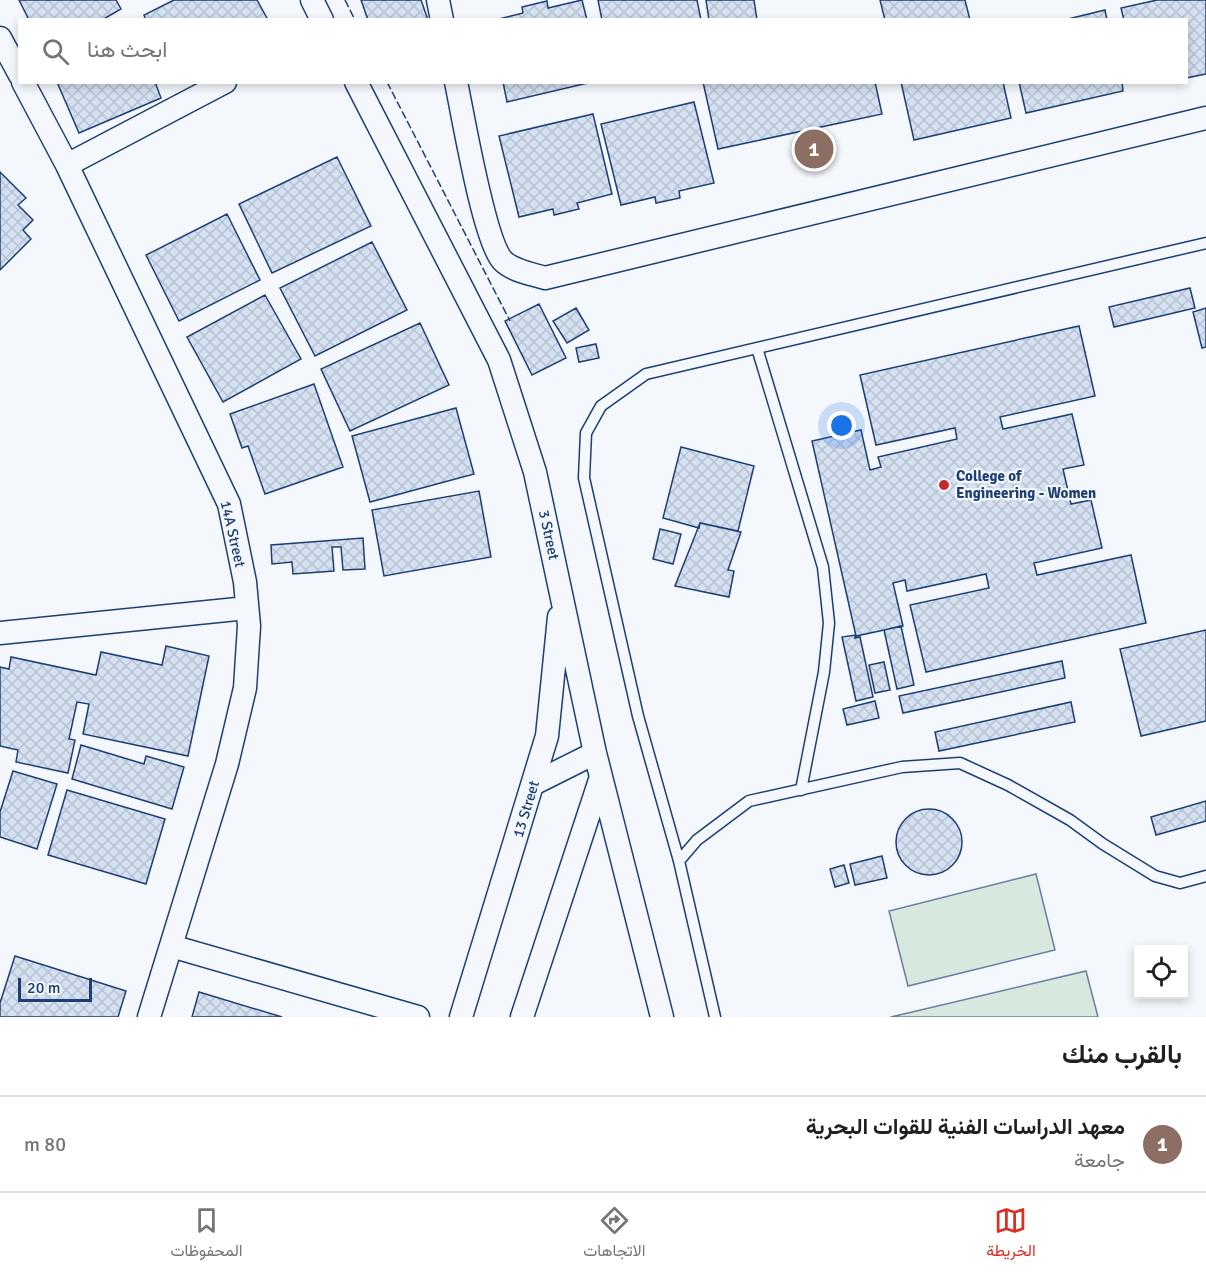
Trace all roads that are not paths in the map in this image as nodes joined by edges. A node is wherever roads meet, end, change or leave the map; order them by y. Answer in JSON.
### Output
{"nodes":[{"id":1,"x":312,"y":0,"type":"edge"},
{"id":2,"x":438,"y":0,"type":"edge"},
{"id":3,"x":321,"y":18,"type":"edge"},
{"id":4,"x":442,"y":18,"type":"edge"},
{"id":5,"x":0,"y":38,"type":"edge"},
{"id":6,"x":18,"y":71,"type":"edge"},
{"id":7,"x":24,"y":84,"type":"edge"},
{"id":8,"x":221,"y":84,"type":"edge"},
{"id":9,"x":357,"y":84,"type":"edge"},
{"id":10,"x":456,"y":84,"type":"edge"},
{"id":11,"x":1206,"y":118,"type":"edge"},
{"id":12,"x":67,"y":165,"type":"junction"},
{"id":13,"x":1206,"y":243,"type":"edge"},
{"id":14,"x":757,"y":348,"type":"junction"},
{"id":15,"x":561,"y":595,"type":"junction"},
{"id":16,"x":247,"y":608,"type":"junction"},
{"id":17,"x":0,"y":633,"type":"edge"},
{"id":18,"x":595,"y":753,"type":"junction"},
{"id":19,"x":602,"y":777,"type":"junction"},
{"id":20,"x":533,"y":784,"type":"junction"},
{"id":21,"x":801,"y":790,"type":"junction"},
{"id":22,"x":679,"y":861,"type":"junction"},
{"id":23,"x":1206,"y":876,"type":"edge"},
{"id":24,"x":171,"y":946,"type":"junction"},
{"id":25,"x":149,"y":1017,"type":"edge"},
{"id":26,"x":418,"y":1017,"type":"edge"},
{"id":27,"x":461,"y":1017,"type":"edge"},
{"id":28,"x":522,"y":1017,"type":"edge"},
{"id":29,"x":662,"y":1017,"type":"edge"},
{"id":30,"x":716,"y":1017,"type":"edge"}],
"edges":[{"from":1,"to":3,"type":"street"},
{"from":2,"to":4,"type":"street"},
{"from":5,"to":6,"type":"street"},
{"from":7,"to":12,"type":"street","name":"14A Street"},
{"from":8,"to":12,"type":"street"},
{"from":9,"to":15,"type":"street","name":"3 Street"},
{"from":10,"to":11,"type":"street"},
{"from":12,"to":16,"type":"street","name":"14A Street"},
{"from":13,"to":14,"type":"lane"},
{"from":14,"to":21,"type":"lane"},
{"from":14,"to":22,"type":"lane"},
{"from":15,"to":18,"type":"street","name":"3 Street"},
{"from":15,"to":20,"type":"street","name":"13 Street"},
{"from":16,"to":17,"type":"street"},
{"from":16,"to":24,"type":"street","name":"14A Street"},
{"from":18,"to":19,"type":"street","name":"3 Street"},
{"from":18,"to":20,"type":"street"},
{"from":19,"to":28,"type":"street"},
{"from":19,"to":29,"type":"street","name":"3 Street"},
{"from":20,"to":27,"type":"street","name":"13 Street"},
{"from":21,"to":22,"type":"lane"},
{"from":21,"to":23,"type":"lane"},
{"from":22,"to":30,"type":"lane"},
{"from":24,"to":25,"type":"street","name":"14A Street"},
{"from":24,"to":26,"type":"street"}]}
